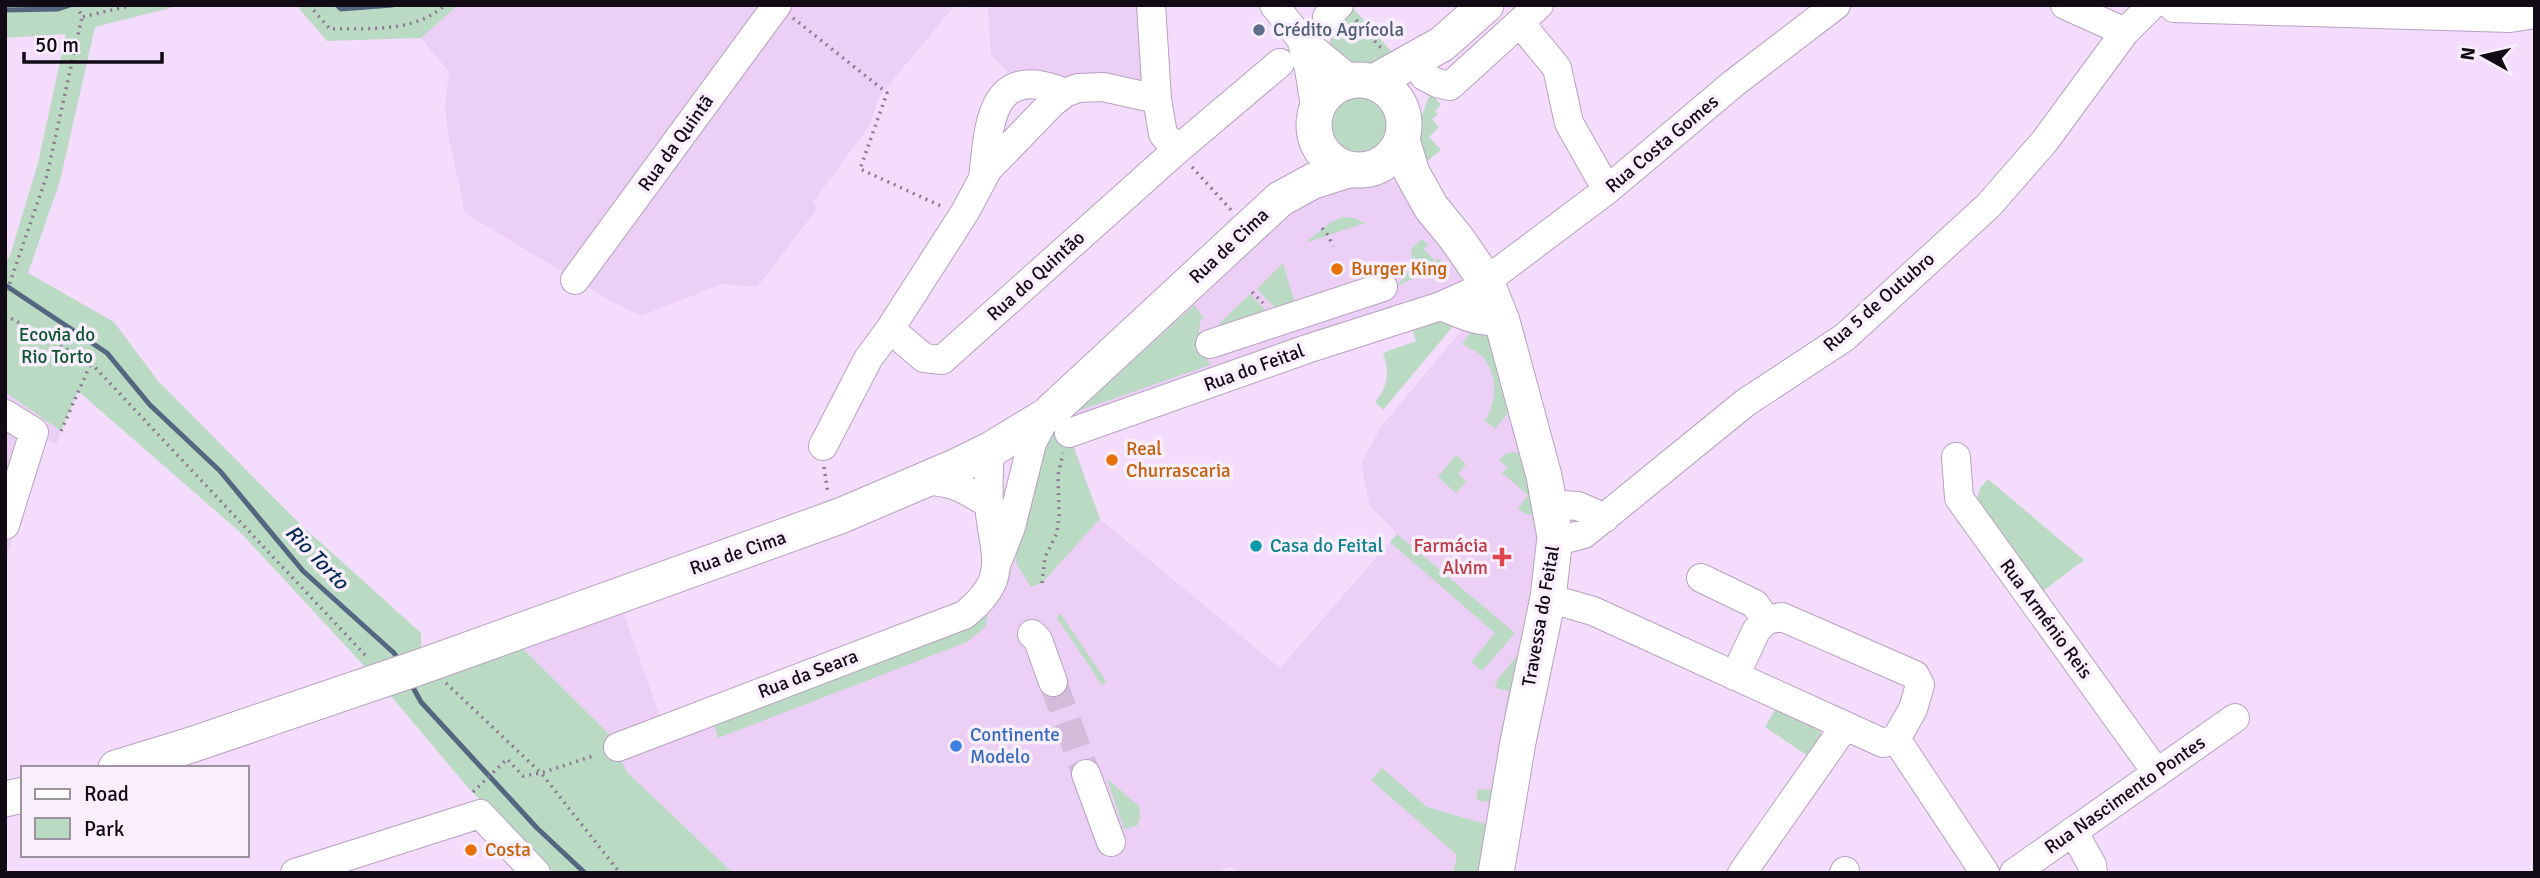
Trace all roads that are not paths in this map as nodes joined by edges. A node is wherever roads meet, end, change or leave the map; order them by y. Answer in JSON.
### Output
{"nodes":[{"id":1,"x":777,"y":5,"type":"edge"},
{"id":2,"x":1150,"y":5,"type":"edge"},
{"id":3,"x":1274,"y":5,"type":"edge"},
{"id":4,"x":1486,"y":5,"type":"edge"},
{"id":5,"x":1836,"y":5,"type":"edge"},
{"id":6,"x":2065,"y":5,"type":"edge"},
{"id":7,"x":2152,"y":5,"type":"edge"},
{"id":8,"x":2171,"y":5,"type":"edge"},
{"id":9,"x":1530,"y":14,"type":"edge"},
{"id":10,"x":2535,"y":14,"type":"edge"},
{"id":11,"x":2125,"y":32,"type":"junction"},
{"id":12,"x":1301,"y":39,"type":"junction"},
{"id":13,"x":1443,"y":44,"type":"junction"},
{"id":14,"x":1280,"y":63,"type":"dead end"},
{"id":15,"x":1371,"y":72,"type":"junction"},
{"id":16,"x":1424,"y":76,"type":"junction"},
{"id":17,"x":1065,"y":93,"type":"junction"},
{"id":18,"x":1157,"y":99,"type":"junction"},
{"id":19,"x":1315,"y":119,"type":"junction"},
{"id":20,"x":1403,"y":126,"type":"junction"},
{"id":21,"x":1177,"y":150,"type":"junction"},
{"id":22,"x":1359,"y":171,"type":"junction"},
{"id":23,"x":983,"y":178,"type":"junction"},
{"id":24,"x":1607,"y":190,"type":"junction"},
{"id":25,"x":1280,"y":199,"type":"junction"},
{"id":26,"x":1431,"y":207,"type":"junction"},
{"id":27,"x":575,"y":280,"type":"dead end"},
{"id":28,"x":1486,"y":281,"type":"junction"},
{"id":29,"x":1383,"y":287,"type":"dead end"},
{"id":30,"x":1441,"y":306,"type":"junction"},
{"id":31,"x":1502,"y":321,"type":"junction"},
{"id":32,"x":890,"y":329,"type":"junction"},
{"id":33,"x":1210,"y":344,"type":"dead end"},
{"id":34,"x":5,"y":414,"type":"edge"},
{"id":35,"x":1057,"y":425,"type":"junction"},
{"id":36,"x":823,"y":446,"type":"road end"},
{"id":37,"x":990,"y":450,"type":"junction"},
{"id":38,"x":1956,"y":457,"type":"dead end"},
{"id":39,"x":926,"y":481,"type":"junction"},
{"id":40,"x":989,"y":504,"type":"junction"},
{"id":41,"x":1552,"y":521,"type":"junction"},
{"id":42,"x":5,"y":525,"type":"edge"},
{"id":43,"x":998,"y":561,"type":"junction"},
{"id":44,"x":1701,"y":578,"type":"dead end"},
{"id":45,"x":1548,"y":598,"type":"junction"},
{"id":46,"x":1766,"y":620,"type":"junction"},
{"id":47,"x":1032,"y":634,"type":"dead end"},
{"id":48,"x":1735,"y":676,"type":"junction"},
{"id":49,"x":1052,"y":682,"type":"tunnel mouth"},
{"id":50,"x":2235,"y":718,"type":"dead end"},
{"id":51,"x":1845,"y":726,"type":"junction"},
{"id":52,"x":1896,"y":739,"type":"junction"},
{"id":53,"x":618,"y":747,"type":"road end"},
{"id":54,"x":123,"y":766,"type":"edge"},
{"id":55,"x":2157,"y":773,"type":"junction"},
{"id":56,"x":1086,"y":774,"type":"tunnel mouth"},
{"id":57,"x":2073,"y":831,"type":"junction"},
{"id":58,"x":1111,"y":842,"type":"dead end"},
{"id":59,"x":295,"y":873,"type":"edge"},
{"id":60,"x":536,"y":873,"type":"edge"},
{"id":61,"x":1496,"y":873,"type":"edge"},
{"id":62,"x":1742,"y":873,"type":"edge"},
{"id":63,"x":1985,"y":873,"type":"edge"},
{"id":64,"x":2014,"y":873,"type":"edge"},
{"id":65,"x":2093,"y":873,"type":"edge"}],
"edges":[{"from":1,"to":27,"type":"street","name":"Rua da Quintã"},
{"from":2,"to":18,"type":"street"},
{"from":3,"to":12,"type":"street"},
{"from":4,"to":13,"type":"main road"},
{"from":5,"to":24,"type":"street","name":"Rua Costa Gomes"},
{"from":6,"to":11,"type":"street"},
{"from":7,"to":11,"type":"street","name":"Rua 5 de Outubro"},
{"from":8,"to":10,"type":"street"},
{"from":9,"to":16,"type":"street"},
{"from":9,"to":24,"type":"street"},
{"from":11,"to":41,"type":"street","name":"Rua 5 de Outubro"},
{"from":12,"to":15,"type":"street"},
{"from":12,"to":19,"type":"street"},
{"from":13,"to":15,"type":"main road"},
{"from":13,"to":16,"type":"main road"},
{"from":14,"to":21,"type":"street","name":"Rua do Quintão"},
{"from":15,"to":19,"type":"main road"},
{"from":15,"to":20,"type":"main road"},
{"from":16,"to":20,"type":"main road"},
{"from":17,"to":18,"type":"street"},
{"from":17,"to":23,"type":"street"},
{"from":17,"to":23,"type":"street"},
{"from":18,"to":21,"type":"street"},
{"from":19,"to":22,"type":"main road"},
{"from":19,"to":25,"type":"main road","name":"Rua de Cima"},
{"from":20,"to":22,"type":"main road"},
{"from":20,"to":26,"type":"main road"},
{"from":21,"to":32,"type":"street","name":"Rua do Quintão"},
{"from":22,"to":25,"type":"main road","name":"Rua de Cima"},
{"from":22,"to":26,"type":"main road"},
{"from":23,"to":32,"type":"street"},
{"from":24,"to":28,"type":"street","name":"Rua Costa Gomes"},
{"from":25,"to":35,"type":"main road","name":"Rua de Cima"},
{"from":26,"to":28,"type":"main road","name":"Travessa do Feital"},
{"from":28,"to":30,"type":"street","name":"Rua do Feital"},
{"from":28,"to":31,"type":"main road","name":"Travessa do Feital"},
{"from":29,"to":33,"type":"street"},
{"from":30,"to":31,"type":"street"},
{"from":30,"to":35,"type":"street","name":"Rua do Feital"},
{"from":31,"to":41,"type":"main road","name":"Travessa do Feital"},
{"from":32,"to":36,"type":"street"},
{"from":34,"to":42,"type":"street"},
{"from":35,"to":37,"type":"main road","name":"Rua de Cima"},
{"from":35,"to":43,"type":"street"},
{"from":37,"to":39,"type":"main road","name":"Rua de Cima"},
{"from":37,"to":40,"type":"street"},
{"from":38,"to":55,"type":"street","name":"Rua Arménio Reis"},
{"from":39,"to":40,"type":"street"},
{"from":39,"to":54,"type":"main road","name":"Rua de Cima"},
{"from":40,"to":43,"type":"street"},
{"from":41,"to":45,"type":"main road","name":"Travessa do Feital"},
{"from":43,"to":53,"type":"street","name":"Rua da Seara"},
{"from":44,"to":46,"type":"street"},
{"from":45,"to":48,"type":"street"},
{"from":45,"to":61,"type":"main road","name":"Travessa do Feital"},
{"from":46,"to":48,"type":"street"},
{"from":46,"to":52,"type":"street"},
{"from":47,"to":49,"type":"street"},
{"from":48,"to":51,"type":"street"},
{"from":50,"to":55,"type":"street","name":"Rua Nascimento Pontes"},
{"from":51,"to":52,"type":"street"},
{"from":51,"to":62,"type":"street"},
{"from":52,"to":63,"type":"street"},
{"from":55,"to":57,"type":"street","name":"Rua Nascimento Pontes"},
{"from":56,"to":58,"type":"street"},
{"from":57,"to":64,"type":"street","name":"Rua Nascimento Pontes"},
{"from":57,"to":65,"type":"street"},
{"from":59,"to":60,"type":"street"}]}
